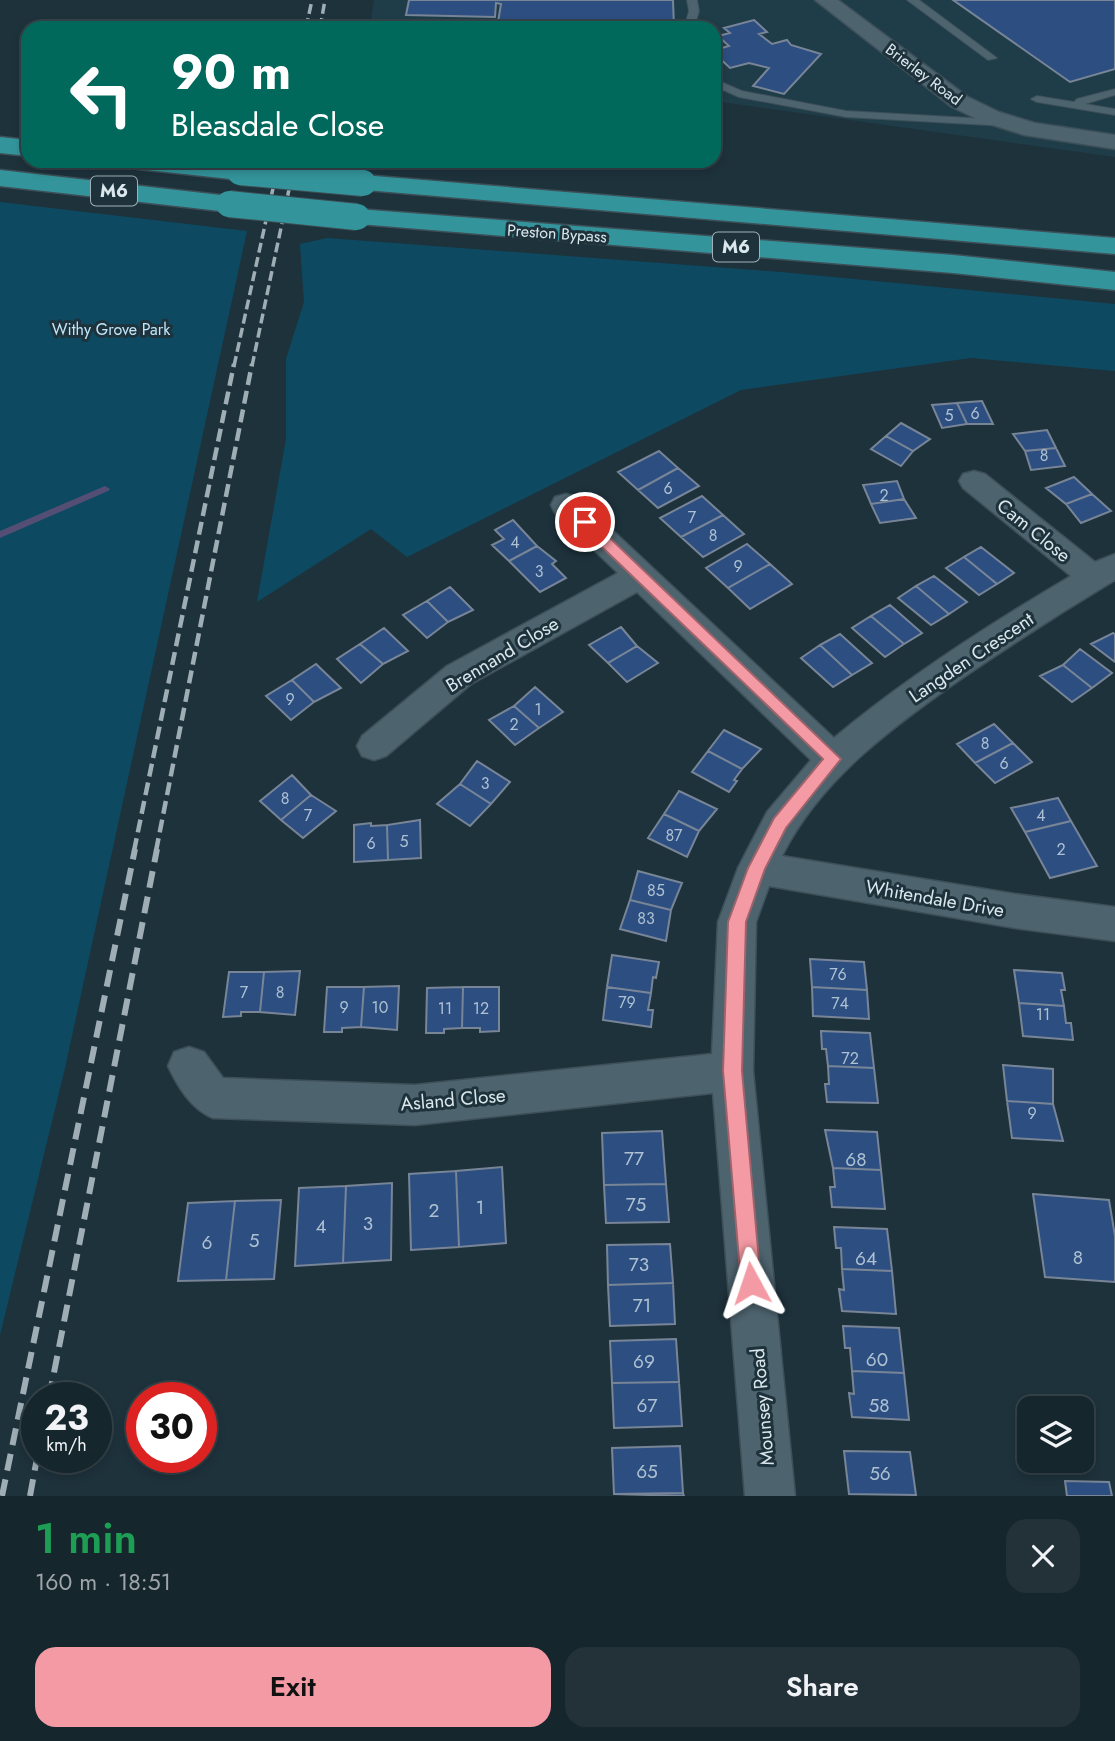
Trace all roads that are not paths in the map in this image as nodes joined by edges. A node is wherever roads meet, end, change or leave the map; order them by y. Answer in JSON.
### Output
{"nodes":[{"id":1,"x":692,"y":0,"type":"edge"},
{"id":2,"x":825,"y":0,"type":"edge"},
{"id":3,"x":912,"y":0,"type":"edge"},
{"id":4,"x":691,"y":21,"type":"edge"},
{"id":5,"x":992,"y":58,"type":"dead end"},
{"id":6,"x":721,"y":85,"type":"edge"},
{"id":7,"x":1115,"y":92,"type":"edge"},
{"id":8,"x":1037,"y":99,"type":"dead end"},
{"id":9,"x":1077,"y":107,"type":"junction"},
{"id":10,"x":1115,"y":112,"type":"edge"},
{"id":11,"x":1013,"y":124,"type":"junction"},
{"id":12,"x":1115,"y":142,"type":"edge"},
{"id":13,"x":0,"y":145,"type":"edge"},
{"id":14,"x":21,"y":147,"type":"edge"},
{"id":15,"x":203,"y":168,"type":"edge"},
{"id":16,"x":0,"y":178,"type":"edge"},
{"id":17,"x":1115,"y":246,"type":"edge"},
{"id":18,"x":1115,"y":281,"type":"edge"},
{"id":19,"x":974,"y":481,"type":"dead end"},
{"id":20,"x":566,"y":505,"type":"dead end"},
{"id":21,"x":1105,"y":572,"type":"edge"},
{"id":22,"x":640,"y":576,"type":"junction"},
{"id":23,"x":374,"y":746,"type":"dead end"},
{"id":24,"x":833,"y":759,"type":"junction"},
{"id":25,"x":757,"y":868,"type":"junction"},
{"id":26,"x":1115,"y":924,"type":"edge"},
{"id":27,"x":189,"y":1066,"type":"dead end"},
{"id":28,"x":732,"y":1071,"type":"junction"},
{"id":29,"x":770,"y":1496,"type":"edge"}],
"edges":[{"from":1,"to":4,"type":"lane"},
{"from":2,"to":11,"type":"street","name":"Brierley Road"},
{"from":3,"to":5,"type":"lane"},
{"from":6,"to":11,"type":"lane"},
{"from":7,"to":9,"type":"lane"},
{"from":8,"to":9,"type":"lane"},
{"from":9,"to":10,"type":"lane"},
{"from":11,"to":12,"type":"street","name":"Brierley Road"},
{"from":13,"to":14,"type":"highway"},
{"from":15,"to":17,"type":"highway","name":"Preston Bypass","number":"M6","bridge":true},
{"from":16,"to":18,"type":"highway","name":"Preston Bypass","number":"M6","bridge":true},
{"from":19,"to":21,"type":"street","name":"Cam Close"},
{"from":20,"to":22,"type":"street"},
{"from":21,"to":24,"type":"street","name":"Langden Crescent"},
{"from":22,"to":23,"type":"street","name":"Brennand Close"},
{"from":22,"to":24,"type":"street"},
{"from":24,"to":25,"type":"street","name":"Mounsey Road"},
{"from":25,"to":26,"type":"street","name":"Whitendale Drive"},
{"from":25,"to":28,"type":"street","name":"Mounsey Road"},
{"from":27,"to":28,"type":"street","name":"Asland Close"},
{"from":28,"to":29,"type":"street","name":"Mounsey Road"}]}
